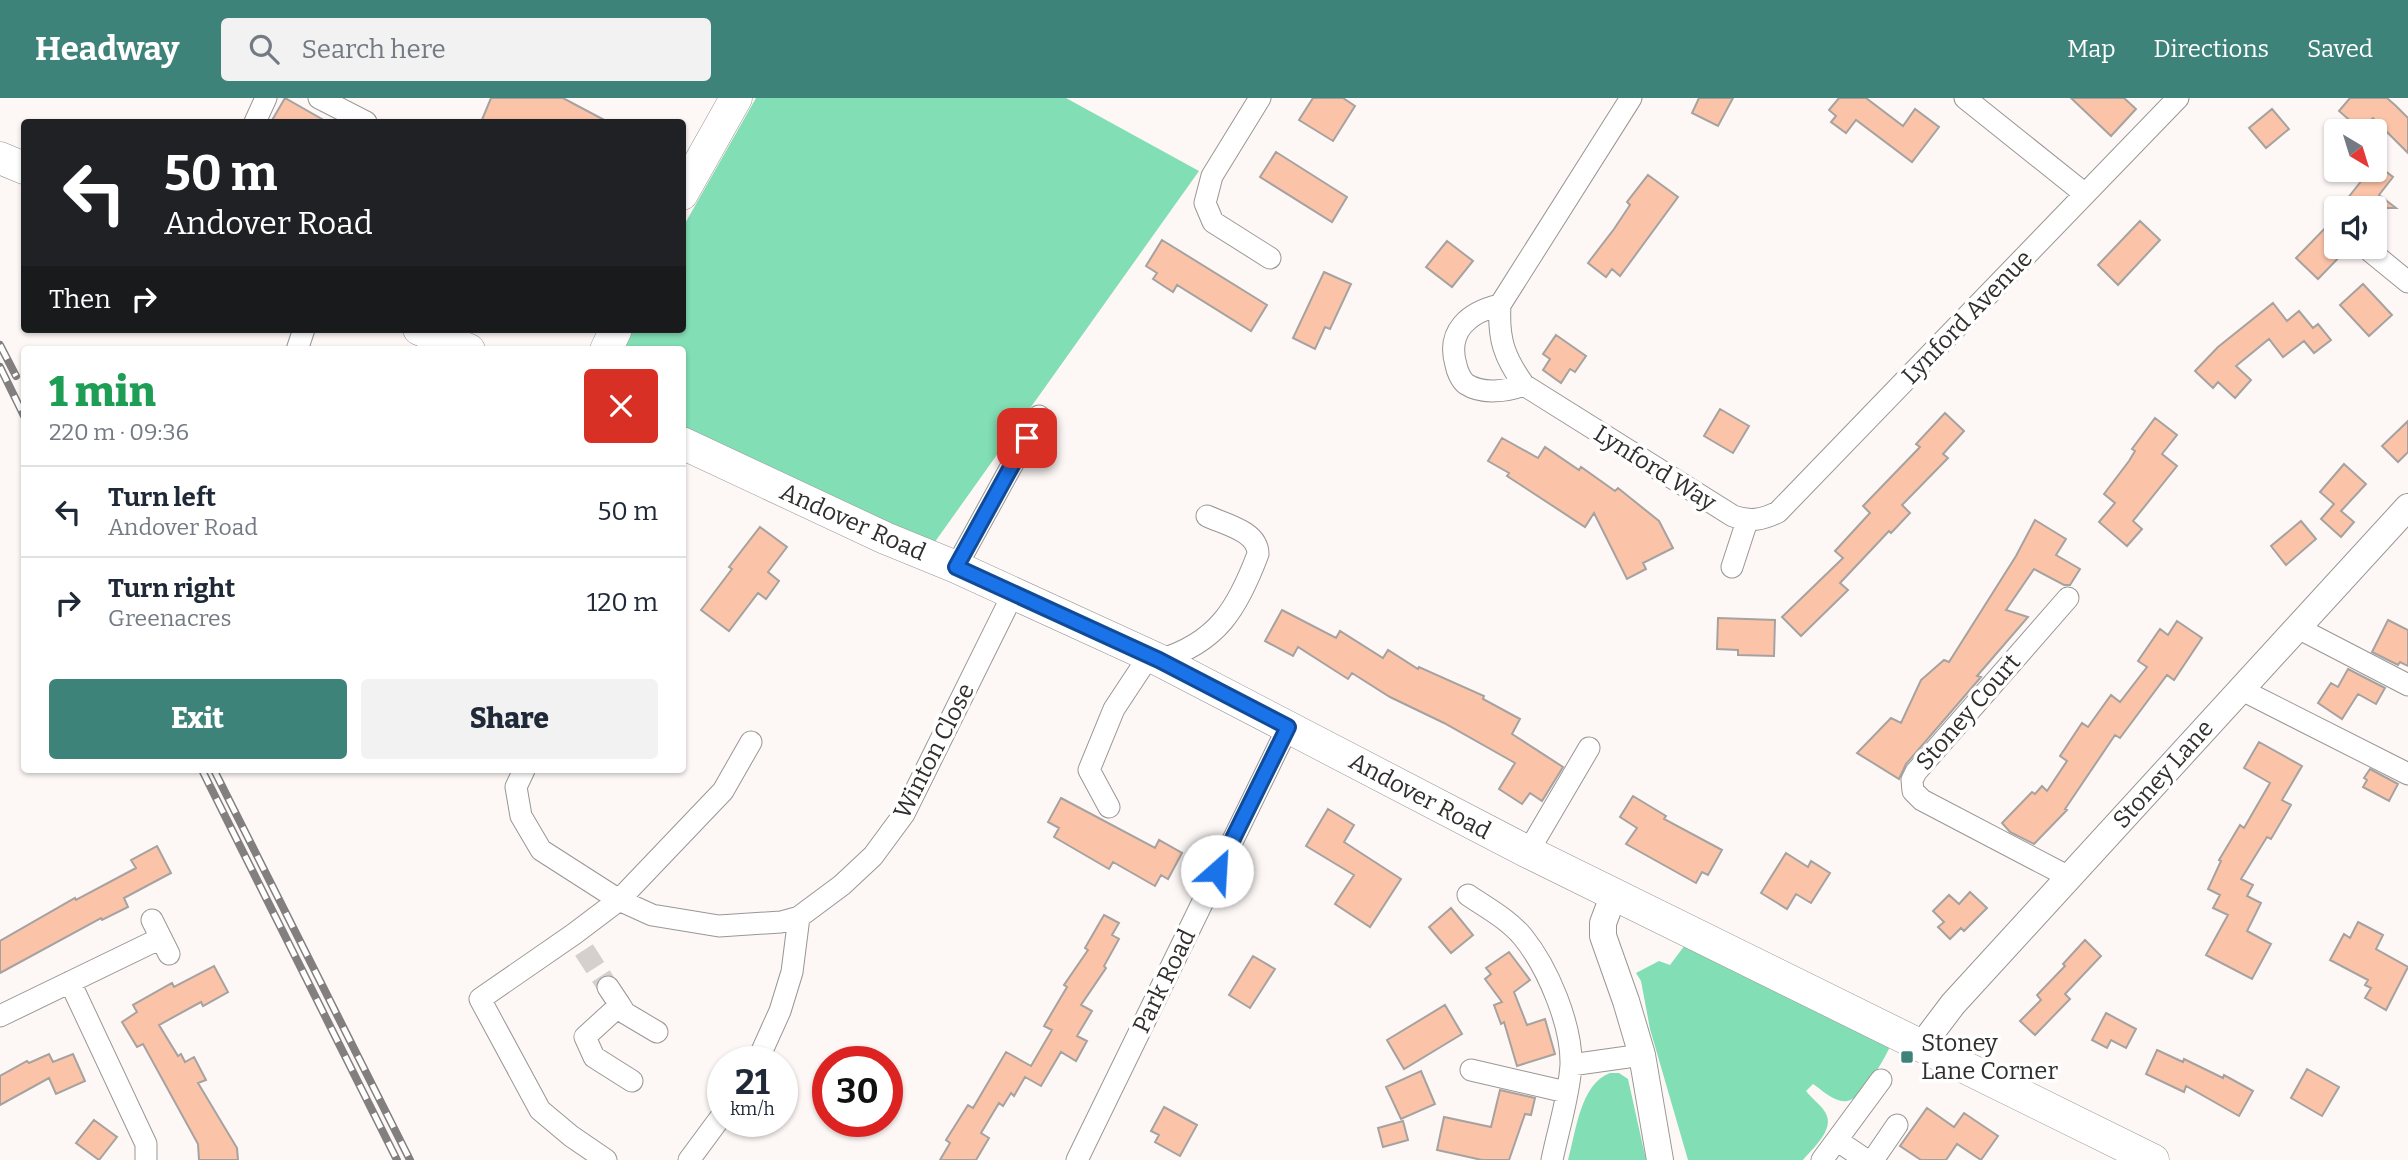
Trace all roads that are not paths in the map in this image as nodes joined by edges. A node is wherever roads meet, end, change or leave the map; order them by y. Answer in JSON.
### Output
{"nodes":[{"id":1,"x":266,"y":98,"type":"edge"},
{"id":2,"x":319,"y":98,"type":"edge"},
{"id":3,"x":736,"y":98,"type":"edge"},
{"id":4,"x":1260,"y":98,"type":"edge"},
{"id":5,"x":1630,"y":98,"type":"edge"},
{"id":6,"x":1965,"y":98,"type":"edge"},
{"id":7,"x":2178,"y":98,"type":"edge"},
{"id":8,"x":256,"y":119,"type":"edge"},
{"id":9,"x":360,"y":119,"type":"edge"},
{"id":10,"x":0,"y":158,"type":"edge"},
{"id":11,"x":21,"y":167,"type":"edge"},
{"id":12,"x":686,"y":187,"type":"edge"},
{"id":13,"x":2085,"y":194,"type":"junction"},
{"id":14,"x":1270,"y":258,"type":"dead end"},
{"id":15,"x":2380,"y":259,"type":"edge"},
{"id":16,"x":2408,"y":282,"type":"edge"},
{"id":17,"x":1500,"y":304,"type":"junction"},
{"id":18,"x":429,"y":333,"type":"edge"},
{"id":19,"x":459,"y":346,"type":"edge"},
{"id":20,"x":1524,"y":385,"type":"junction"},
{"id":21,"x":1040,"y":416,"type":"dead end"},
{"id":22,"x":686,"y":445,"type":"edge"},
{"id":23,"x":2408,"y":508,"type":"edge"},
{"id":24,"x":1207,"y":516,"type":"dead end"},
{"id":25,"x":1747,"y":521,"type":"junction"},
{"id":26,"x":956,"y":567,"type":"junction"},
{"id":27,"x":1732,"y":567,"type":"dead end"},
{"id":28,"x":1013,"y":594,"type":"junction"},
{"id":29,"x":2068,"y":598,"type":"dead end"},
{"id":30,"x":2298,"y":628,"type":"junction"},
{"id":31,"x":1154,"y":658,"type":"junction"},
{"id":32,"x":2408,"y":685,"type":"edge"},
{"id":33,"x":2240,"y":689,"type":"junction"},
{"id":34,"x":1288,"y":727,"type":"junction"},
{"id":35,"x":751,"y":742,"type":"dead end"},
{"id":36,"x":1589,"y":748,"type":"dead end"},
{"id":37,"x":523,"y":773,"type":"edge"},
{"id":38,"x":2408,"y":774,"type":"edge"},
{"id":39,"x":1109,"y":807,"type":"dead end"},
{"id":40,"x":1528,"y":852,"type":"junction"},
{"id":41,"x":2069,"y":877,"type":"junction"},
{"id":42,"x":1614,"y":894,"type":"junction"},
{"id":43,"x":1468,"y":895,"type":"dead end"},
{"id":44,"x":619,"y":900,"type":"junction"},
{"id":45,"x":799,"y":917,"type":"junction"},
{"id":46,"x":161,"y":938,"type":"dead end"},
{"id":47,"x":70,"y":982,"type":"junction"},
{"id":48,"x":0,"y":1017,"type":"edge"},
{"id":49,"x":657,"y":1032,"type":"dead end"},
{"id":50,"x":1922,"y":1045,"type":"junction"},
{"id":51,"x":764,"y":1046,"type":"edge"},
{"id":52,"x":1642,"y":1055,"type":"junction"},
{"id":53,"x":1570,"y":1066,"type":"junction"},
{"id":54,"x":1471,"y":1070,"type":"dead end"},
{"id":55,"x":1881,"y":1080,"type":"dead end"},
{"id":56,"x":632,"y":1081,"type":"dead end"},
{"id":57,"x":1566,"y":1091,"type":"junction"},
{"id":58,"x":1897,"y":1125,"type":"dead end"},
{"id":59,"x":707,"y":1136,"type":"edge"},
{"id":60,"x":1838,"y":1141,"type":"junction"},
{"id":61,"x":146,"y":1160,"type":"edge"},
{"id":62,"x":606,"y":1160,"type":"edge"},
{"id":63,"x":689,"y":1160,"type":"edge"},
{"id":64,"x":1076,"y":1160,"type":"edge"},
{"id":65,"x":1552,"y":1160,"type":"edge"},
{"id":66,"x":1660,"y":1160,"type":"edge"},
{"id":67,"x":1822,"y":1160,"type":"edge"},
{"id":68,"x":1866,"y":1160,"type":"edge"},
{"id":69,"x":1873,"y":1160,"type":"edge"},
{"id":70,"x":2153,"y":1160,"type":"edge"}],
"edges":[{"from":1,"to":8,"type":"street"},
{"from":2,"to":9,"type":"street"},
{"from":3,"to":12,"type":"main road"},
{"from":4,"to":14,"type":"street"},
{"from":5,"to":17,"type":"street"},
{"from":6,"to":13,"type":"street"},
{"from":7,"to":13,"type":"street","name":"Lynford Avenue"},
{"from":10,"to":11,"type":"main road"},
{"from":13,"to":25,"type":"street","name":"Lynford Avenue"},
{"from":15,"to":16,"type":"street"},
{"from":17,"to":20,"type":"street","name":"Lynford Way"},
{"from":17,"to":20,"type":"street"},
{"from":18,"to":19,"type":"main road"},
{"from":20,"to":25,"type":"street","name":"Lynford Way"},
{"from":21,"to":26,"type":"street"},
{"from":22,"to":26,"type":"main road","name":"Andover Road"},
{"from":23,"to":30,"type":"street","name":"Stoney Lane"},
{"from":24,"to":31,"type":"street"},
{"from":25,"to":27,"type":"street"},
{"from":26,"to":28,"type":"main road","name":"Andover Road"},
{"from":28,"to":31,"type":"main road","name":"Andover Road"},
{"from":28,"to":45,"type":"street","name":"Winton Close"},
{"from":29,"to":41,"type":"street","name":"Stoney Court"},
{"from":30,"to":32,"type":"street"},
{"from":30,"to":33,"type":"street","name":"Stoney Lane"},
{"from":31,"to":34,"type":"main road","name":"Andover Road"},
{"from":31,"to":39,"type":"street"},
{"from":33,"to":38,"type":"street"},
{"from":33,"to":41,"type":"street","name":"Stoney Lane"},
{"from":34,"to":40,"type":"main road","name":"Andover Road"},
{"from":34,"to":64,"type":"street","name":"Park Road"},
{"from":35,"to":44,"type":"street"},
{"from":36,"to":40,"type":"street"},
{"from":37,"to":44,"type":"street","name":"Winton Close"},
{"from":40,"to":42,"type":"main road","name":"Andover Road"},
{"from":41,"to":50,"type":"street","name":"Stoney Lane"},
{"from":42,"to":50,"type":"main road","name":"Andover Road"},
{"from":42,"to":52,"type":"street"},
{"from":43,"to":53,"type":"street"},
{"from":44,"to":45,"type":"street","name":"Winton Close"},
{"from":44,"to":62,"type":"street"},
{"from":45,"to":51,"type":"street"},
{"from":46,"to":47,"type":"street"},
{"from":47,"to":48,"type":"street"},
{"from":47,"to":61,"type":"street"},
{"from":49,"to":56,"type":"street"},
{"from":50,"to":70,"type":"main road","name":"Andover Road"},
{"from":52,"to":53,"type":"street"},
{"from":52,"to":66,"type":"street"},
{"from":53,"to":57,"type":"street"},
{"from":54,"to":57,"type":"street"},
{"from":55,"to":60,"type":"street"},
{"from":57,"to":65,"type":"street"},
{"from":58,"to":69,"type":"street"},
{"from":59,"to":63,"type":"street"},
{"from":60,"to":67,"type":"street"},
{"from":60,"to":68,"type":"street"}]}
